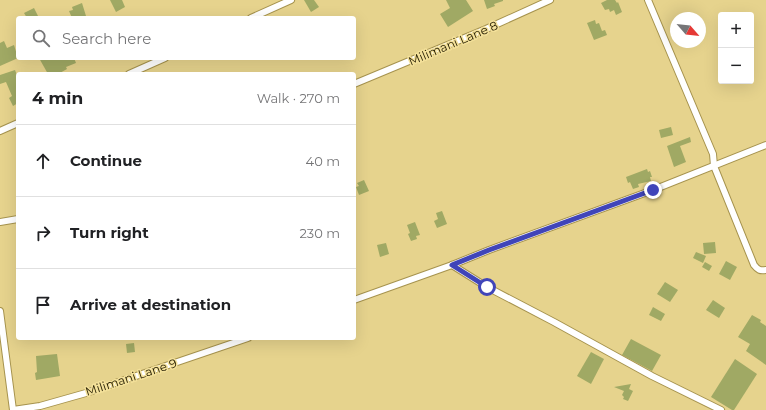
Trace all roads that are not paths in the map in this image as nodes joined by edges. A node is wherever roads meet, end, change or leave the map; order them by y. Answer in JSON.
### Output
{"nodes":[{"id":1,"x":291,"y":0,"type":"edge"},
{"id":2,"x":550,"y":0,"type":"edge"},
{"id":3,"x":648,"y":0,"type":"edge"},
{"id":4,"x":256,"y":16,"type":"edge"},
{"id":5,"x":160,"y":60,"type":"edge"},
{"id":6,"x":133,"y":72,"type":"edge"},
{"id":7,"x":356,"y":83,"type":"edge"},
{"id":8,"x":16,"y":124,"type":"edge"},
{"id":9,"x":0,"y":131,"type":"edge"},
{"id":10,"x":766,"y":145,"type":"edge"},
{"id":11,"x":714,"y":166,"type":"junction"},
{"id":12,"x":16,"y":219,"type":"edge"},
{"id":13,"x":0,"y":222,"type":"edge"},
{"id":14,"x":452,"y":265,"type":"junction"},
{"id":15,"x":766,"y":270,"type":"edge"},
{"id":16,"x":356,"y":299,"type":"edge"},
{"id":17,"x":0,"y":311,"type":"edge"},
{"id":18,"x":242,"y":340,"type":"edge"},
{"id":19,"x":13,"y":410,"type":"edge"},
{"id":20,"x":722,"y":410,"type":"edge"}],
"edges":[{"from":1,"to":4,"type":"street"},
{"from":2,"to":7,"type":"street","name":"Milimani Lane 8"},
{"from":3,"to":11,"type":"street"},
{"from":5,"to":6,"type":"street"},
{"from":8,"to":9,"type":"street"},
{"from":10,"to":11,"type":"street"},
{"from":11,"to":14,"type":"street"},
{"from":11,"to":15,"type":"street"},
{"from":12,"to":13,"type":"street"},
{"from":14,"to":16,"type":"street"},
{"from":14,"to":20,"type":"street"},
{"from":17,"to":19,"type":"street"},
{"from":18,"to":19,"type":"street","name":"Milimani Lane 9"}]}
